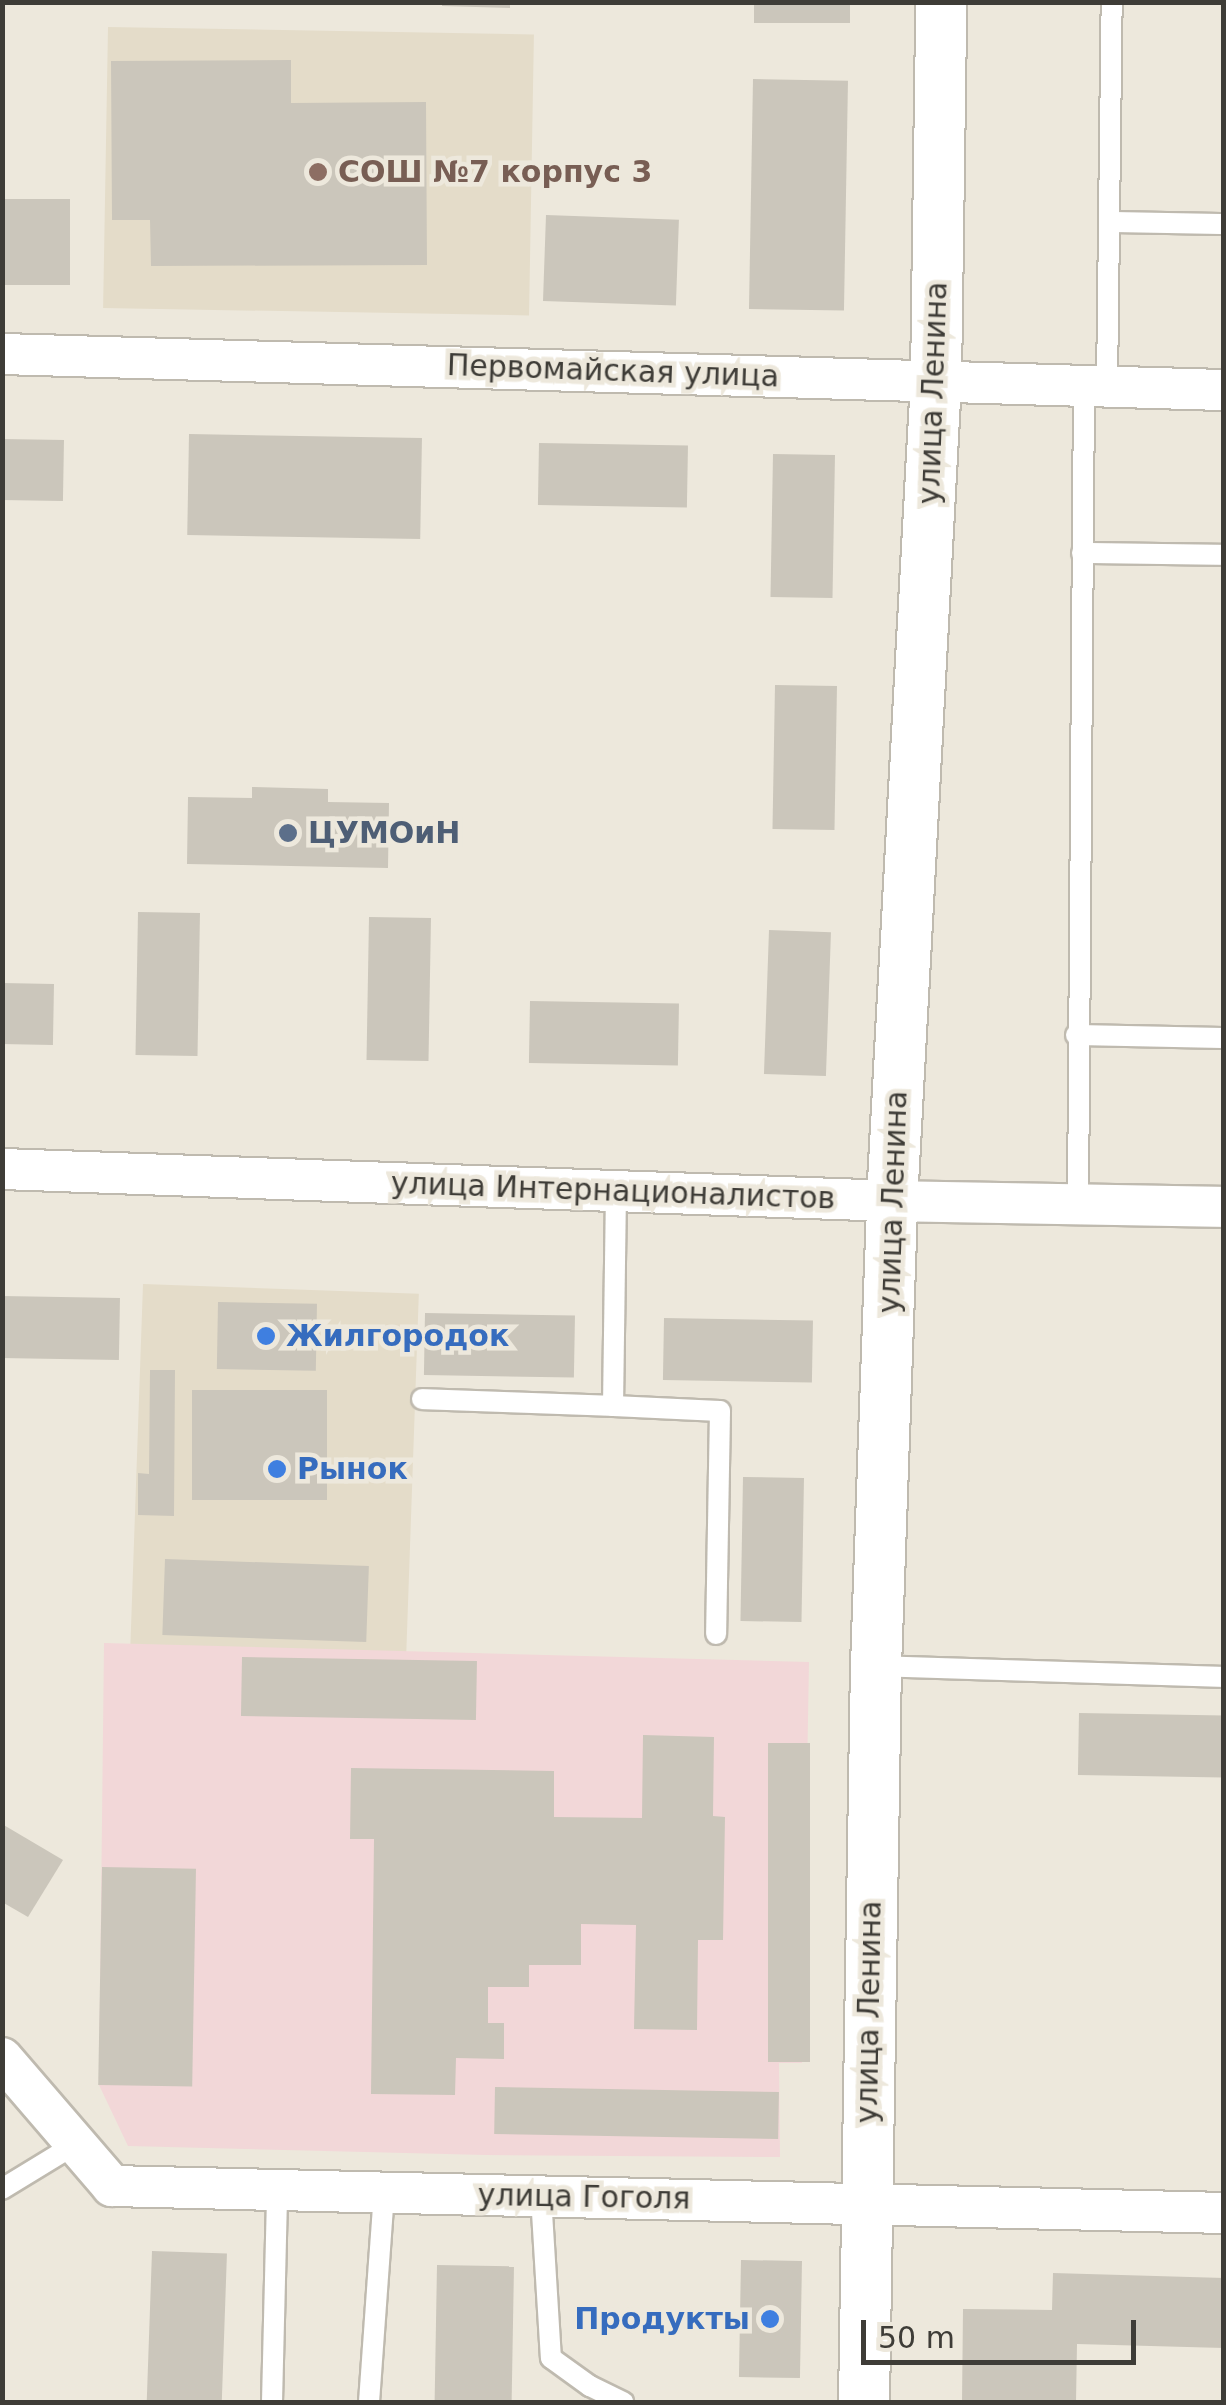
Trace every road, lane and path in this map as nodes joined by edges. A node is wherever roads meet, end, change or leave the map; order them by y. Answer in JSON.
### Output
{"nodes":[{"id":1,"x":941,"y":2,"type":"edge"},
{"id":2,"x":1112,"y":2,"type":"edge"},
{"id":3,"x":1110,"y":222,"type":"junction"},
{"id":4,"x":1224,"y":224,"type":"edge"},
{"id":5,"x":2,"y":354,"type":"edge"},
{"id":6,"x":936,"y":380,"type":"junction"},
{"id":7,"x":1095,"y":385,"type":"junction"},
{"id":8,"x":1224,"y":390,"type":"edge"},
{"id":9,"x":1082,"y":553,"type":"junction"},
{"id":10,"x":1224,"y":555,"type":"edge"},
{"id":11,"x":1076,"y":1035,"type":"junction"},
{"id":12,"x":1224,"y":1038,"type":"edge"},
{"id":13,"x":2,"y":1169,"type":"edge"},
{"id":14,"x":616,"y":1191,"type":"junction"},
{"id":15,"x":892,"y":1201,"type":"junction"},
{"id":16,"x":1078,"y":1204,"type":"junction"},
{"id":17,"x":1224,"y":1207,"type":"edge"},
{"id":18,"x":422,"y":1399,"type":"dead end"},
{"id":19,"x":613,"y":1406,"type":"junction"},
{"id":20,"x":716,"y":1634,"type":"dead end"},
{"id":21,"x":876,"y":1666,"type":"junction"},
{"id":22,"x":1224,"y":1677,"type":"edge"},
{"id":23,"x":2,"y":2058,"type":"edge"},
{"id":24,"x":74,"y":2145,"type":"junction"},
{"id":25,"x":2,"y":2188,"type":"edge"},
{"id":26,"x":276,"y":2190,"type":"junction"},
{"id":27,"x":384,"y":2192,"type":"junction"},
{"id":28,"x":541,"y":2196,"type":"junction"},
{"id":29,"x":864,"y":2203,"type":"junction"},
{"id":30,"x":1224,"y":2212,"type":"edge"},
{"id":31,"x":272,"y":2402,"type":"edge"},
{"id":32,"x":369,"y":2402,"type":"edge"},
{"id":33,"x":623,"y":2402,"type":"edge"},
{"id":34,"x":864,"y":2402,"type":"edge"}],
"edges":[{"from":1,"to":6,"type":"street","name":"улица Ленина"},
{"from":2,"to":3,"type":"lane"},
{"from":3,"to":4,"type":"lane"},
{"from":3,"to":7,"type":"lane"},
{"from":5,"to":6,"type":"street","name":"Первомайская улица"},
{"from":6,"to":7,"type":"street","name":"Первомайская улица"},
{"from":6,"to":15,"type":"street","name":"улица Ленина"},
{"from":7,"to":8,"type":"street","name":"Первомайская улица"},
{"from":7,"to":9,"type":"lane"},
{"from":9,"to":10,"type":"lane"},
{"from":9,"to":11,"type":"lane"},
{"from":11,"to":12,"type":"lane"},
{"from":11,"to":16,"type":"lane"},
{"from":13,"to":14,"type":"street","name":"улица Интернационалистов"},
{"from":14,"to":15,"type":"street","name":"улица Интернационалистов"},
{"from":14,"to":19,"type":"lane"},
{"from":15,"to":16,"type":"street","name":"улица Интернационалистов"},
{"from":15,"to":21,"type":"street","name":"улица Ленина"},
{"from":16,"to":17,"type":"street","name":"улица Интернационалистов"},
{"from":18,"to":19,"type":"lane"},
{"from":19,"to":20,"type":"lane"},
{"from":21,"to":22,"type":"lane"},
{"from":21,"to":29,"type":"street","name":"улица Ленина"},
{"from":23,"to":24,"type":"street","name":"улица Гоголя"},
{"from":24,"to":25,"type":"lane"},
{"from":24,"to":26,"type":"street","name":"улица Гоголя"},
{"from":26,"to":27,"type":"street","name":"улица Гоголя"},
{"from":26,"to":31,"type":"lane"},
{"from":27,"to":28,"type":"street","name":"улица Гоголя"},
{"from":27,"to":32,"type":"lane"},
{"from":28,"to":29,"type":"street","name":"улица Гоголя"},
{"from":28,"to":33,"type":"lane"},
{"from":29,"to":30,"type":"street","name":"улица Гоголя"},
{"from":29,"to":34,"type":"street","name":"улица Ленина"}]}
